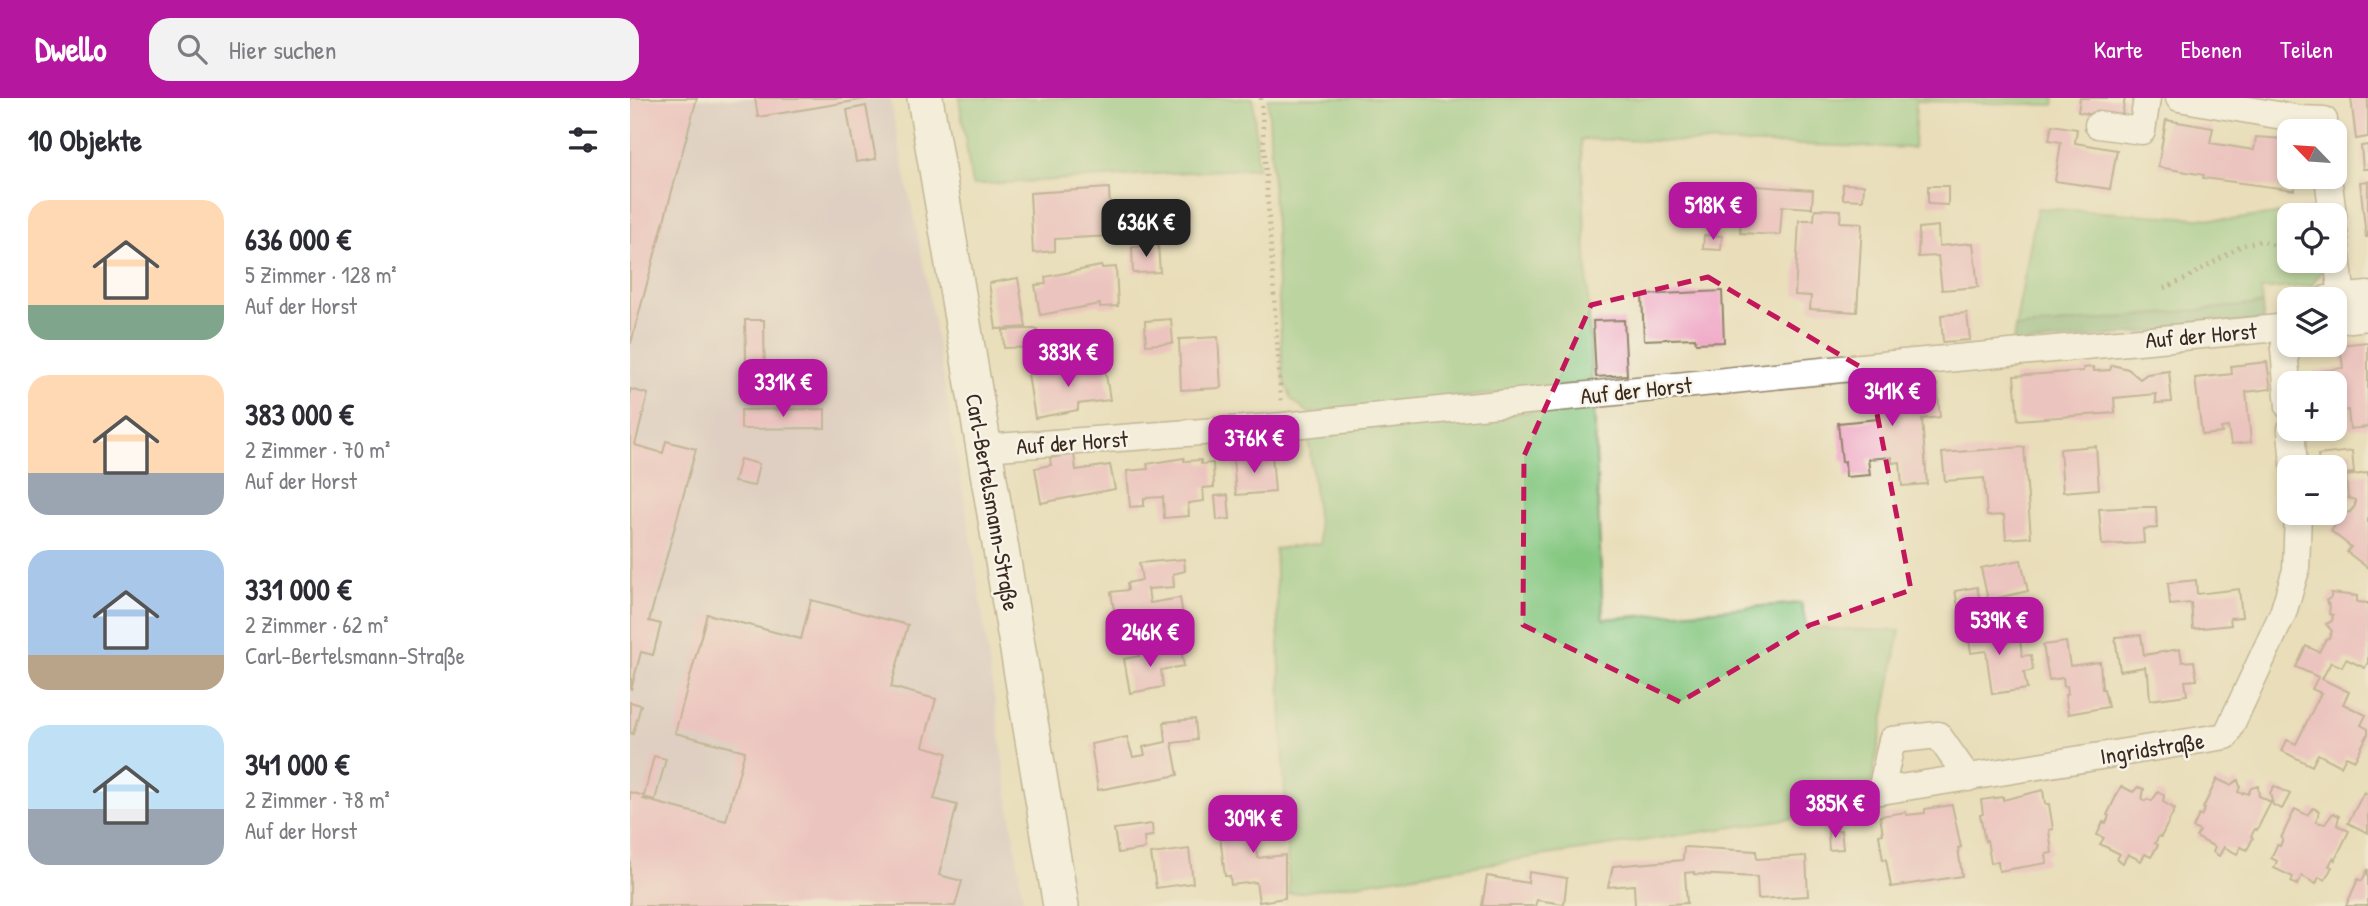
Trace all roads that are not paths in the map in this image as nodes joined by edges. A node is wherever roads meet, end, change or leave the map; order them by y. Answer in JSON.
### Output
{"nodes":[{"id":1,"x":925,"y":98,"type":"edge"},
{"id":2,"x":2147,"y":98,"type":"edge"},
{"id":3,"x":2179,"y":98,"type":"edge"},
{"id":4,"x":2324,"y":116,"type":"edge"},
{"id":5,"x":2098,"y":125,"type":"dead end"},
{"id":6,"x":2347,"y":305,"type":"edge"},
{"id":7,"x":2368,"y":317,"type":"edge"},
{"id":8,"x":2277,"y":327,"type":"edge"},
{"id":9,"x":984,"y":448,"type":"junction"},
{"id":10,"x":2298,"y":525,"type":"edge"},
{"id":11,"x":1968,"y":778,"type":"dead end"},
{"id":12,"x":1061,"y":906,"type":"edge"}],
"edges":[{"from":1,"to":9,"type":"main road","name":"Carl-Bertelsmann-Straße"},
{"from":2,"to":5,"type":"street"},
{"from":3,"to":4,"type":"street"},
{"from":6,"to":7,"type":"street"},
{"from":8,"to":9,"type":"street","name":"Auf der Horst"},
{"from":9,"to":12,"type":"main road","name":"Carl-Bertelsmann-Straße"},
{"from":10,"to":11,"type":"street","name":"Ingridstraße"}]}
